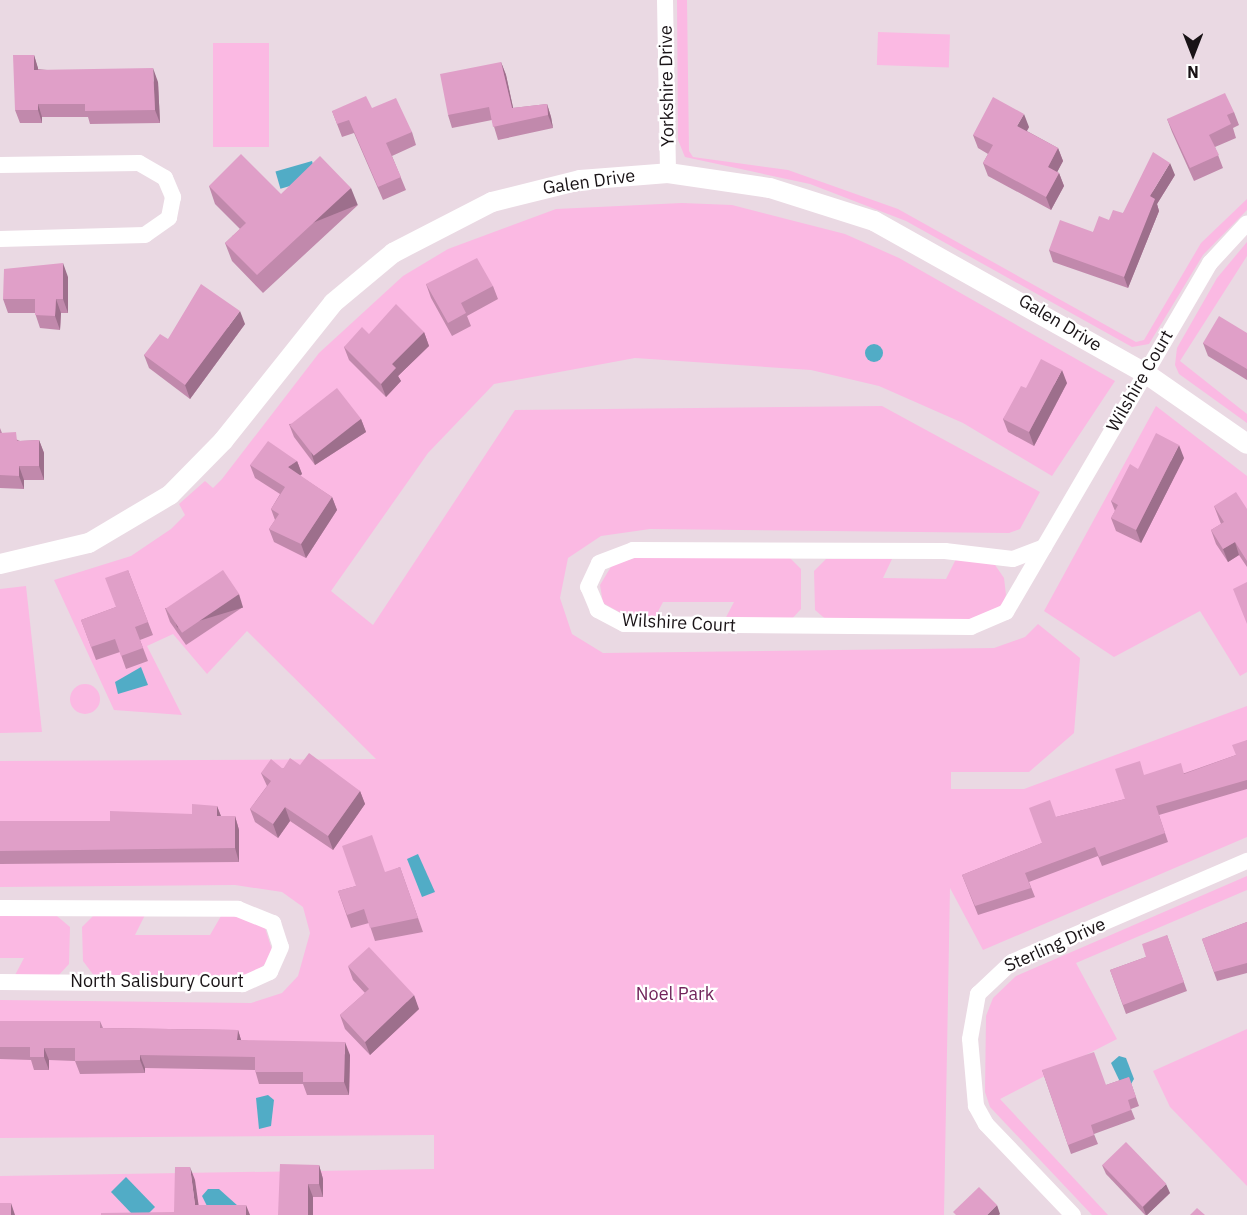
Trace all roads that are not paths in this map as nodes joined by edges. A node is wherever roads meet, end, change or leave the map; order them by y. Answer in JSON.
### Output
{"nodes":[{"id":1,"x":666,"y":0,"type":"edge"},
{"id":2,"x":0,"y":165,"type":"edge"},
{"id":3,"x":668,"y":173,"type":"junction"},
{"id":4,"x":1247,"y":223,"type":"edge"},
{"id":5,"x":0,"y":239,"type":"edge"},
{"id":6,"x":1144,"y":373,"type":"junction"},
{"id":7,"x":1247,"y":444,"type":"edge"},
{"id":8,"x":1044,"y":547,"type":"junction"},
{"id":9,"x":0,"y":564,"type":"edge"},
{"id":10,"x":1247,"y":861,"type":"edge"},
{"id":11,"x":0,"y":908,"type":"edge"},
{"id":12,"x":0,"y":982,"type":"edge"},
{"id":13,"x":1073,"y":1215,"type":"edge"}],
"edges":[{"from":1,"to":3,"type":"street","name":"Yorkshire Drive"},
{"from":2,"to":5,"type":"street"},
{"from":3,"to":6,"type":"street","name":"Galen Drive"},
{"from":3,"to":9,"type":"street","name":"Galen Drive"},
{"from":4,"to":6,"type":"street","name":"Wilshire Court"},
{"from":6,"to":7,"type":"street","name":"Galen Drive"},
{"from":6,"to":8,"type":"street","name":"Wilshire Court"},
{"from":8,"to":8,"type":"street","name":"Wilshire Court"},
{"from":10,"to":13,"type":"street","name":"Sterling Drive"},
{"from":11,"to":12,"type":"street","name":"North Salisbury Court"}]}
